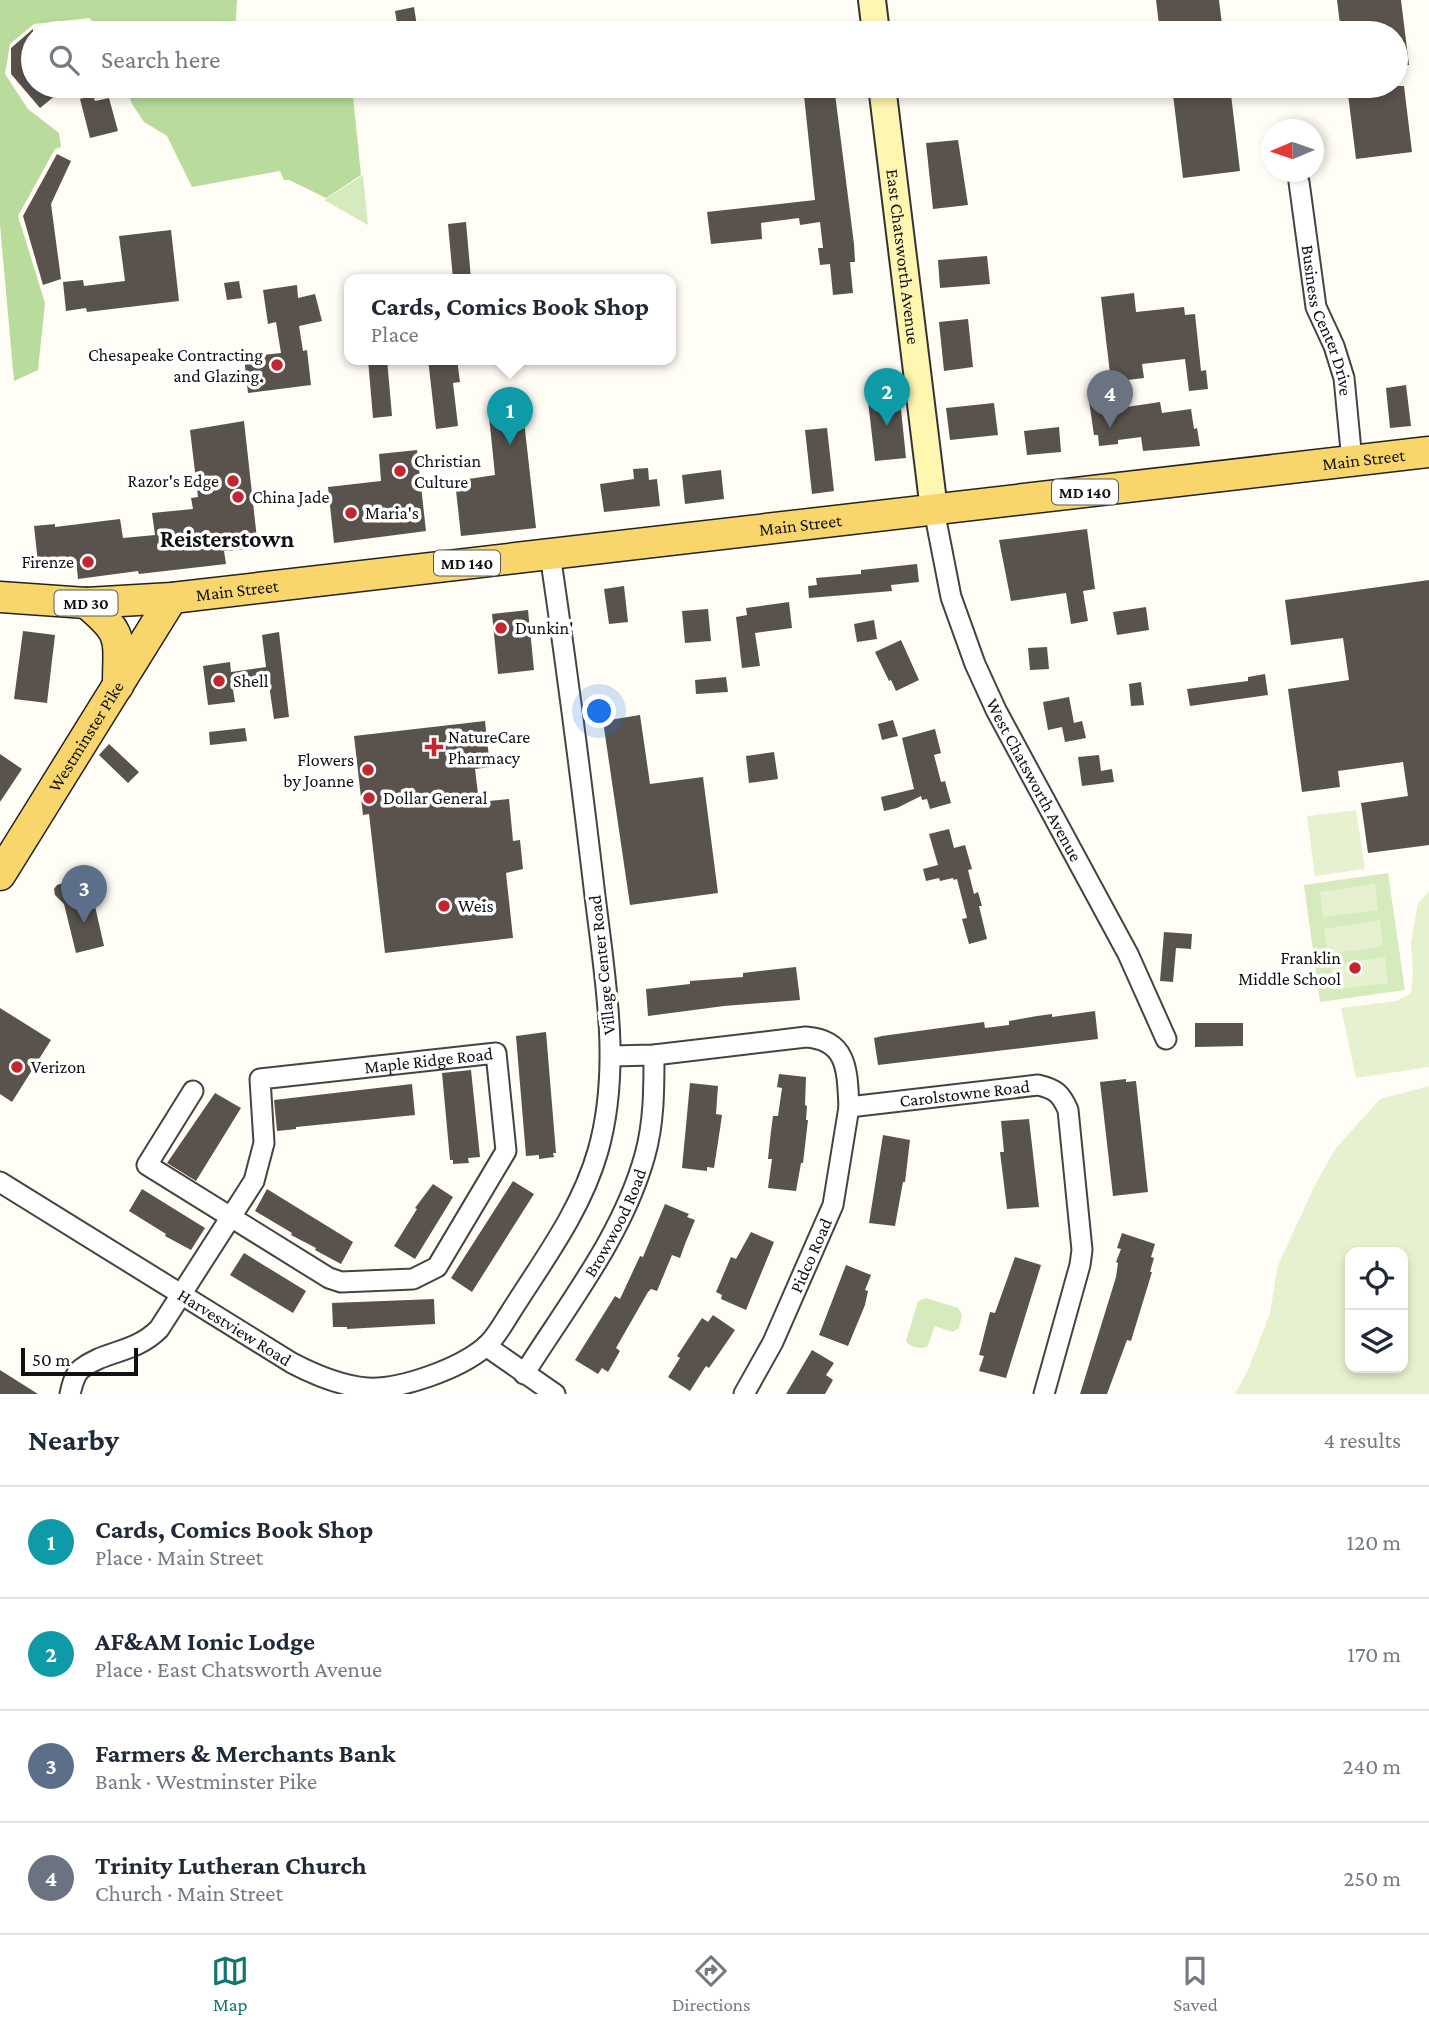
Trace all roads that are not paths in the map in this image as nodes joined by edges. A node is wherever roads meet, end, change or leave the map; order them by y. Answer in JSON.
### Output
{"nodes":[{"id":1,"x":872,"y":0,"type":"edge"},
{"id":2,"x":875,"y":21,"type":"edge"},
{"id":3,"x":883,"y":98,"type":"edge"},
{"id":4,"x":1299,"y":182,"type":"dead end"},
{"id":5,"x":1429,"y":452,"type":"edge"},
{"id":6,"x":1352,"y":460,"type":"junction"},
{"id":7,"x":934,"y":510,"type":"junction"},
{"id":8,"x":550,"y":554,"type":"junction"},
{"id":9,"x":0,"y":597,"type":"edge"},
{"id":10,"x":172,"y":598,"type":"junction"},
{"id":11,"x":86,"y":603,"type":"junction"},
{"id":12,"x":118,"y":686,"type":"junction"},
{"id":13,"x":0,"y":875,"type":"edge"},
{"id":14,"x":1166,"y":1039,"type":"dead end"},
{"id":15,"x":654,"y":1055,"type":"junction"},
{"id":16,"x":611,"y":1056,"type":"junction"},
{"id":17,"x":193,"y":1091,"type":"dead end"},
{"id":18,"x":849,"y":1107,"type":"junction"},
{"id":19,"x":0,"y":1182,"type":"edge"},
{"id":20,"x":232,"y":1218,"type":"junction"},
{"id":21,"x":181,"y":1295,"type":"junction"},
{"id":22,"x":486,"y":1346,"type":"junction"},
{"id":23,"x":524,"y":1374,"type":"junction"},
{"id":24,"x":365,"y":1391,"type":"edge"},
{"id":25,"x":70,"y":1394,"type":"edge"},
{"id":26,"x":555,"y":1394,"type":"edge"},
{"id":27,"x":744,"y":1394,"type":"edge"},
{"id":28,"x":1044,"y":1394,"type":"edge"}],
"edges":[{"from":1,"to":2,"type":"street"},
{"from":3,"to":7,"type":"street","name":"East Chatsworth Avenue"},
{"from":4,"to":6,"type":"street","name":"Business Center Drive"},
{"from":5,"to":6,"type":"main road","name":"Main Street","number":"MD 140"},
{"from":6,"to":7,"type":"main road","name":"Main Street","number":"MD 140"},
{"from":7,"to":8,"type":"main road","name":"Main Street","number":"MD 140"},
{"from":7,"to":14,"type":"street","name":"West Chatsworth Avenue"},
{"from":8,"to":10,"type":"main road","name":"Main Street","number":"MD 140"},
{"from":8,"to":16,"type":"street","name":"Village Center Road"},
{"from":9,"to":11,"type":"main road","number":"MD 30"},
{"from":10,"to":11,"type":"main road","number":"MD 30"},
{"from":10,"to":12,"type":"main road","name":"Westminster Pike"},
{"from":11,"to":12,"type":"main road"},
{"from":12,"to":13,"type":"main road","name":"Westminster Pike"},
{"from":15,"to":16,"type":"street"},
{"from":15,"to":18,"type":"street"},
{"from":15,"to":23,"type":"street","name":"Browwood Road"},
{"from":16,"to":22,"type":"street","name":"Village Center Road"},
{"from":17,"to":20,"type":"street"},
{"from":18,"to":27,"type":"street","name":"Pidco Road"},
{"from":18,"to":28,"type":"street","name":"Carolstowne Road"},
{"from":19,"to":21,"type":"street","name":"Harvestview Road"},
{"from":20,"to":20,"type":"street","name":"Maple Ridge Road"},
{"from":20,"to":21,"type":"street","name":"Maple Ridge Road"},
{"from":21,"to":24,"type":"street","name":"Harvestview Road"},
{"from":21,"to":25,"type":"street","name":"Maple Ridge Road"},
{"from":22,"to":23,"type":"street"},
{"from":22,"to":24,"type":"street","name":"Harvestview Road"},
{"from":23,"to":26,"type":"street"}]}
